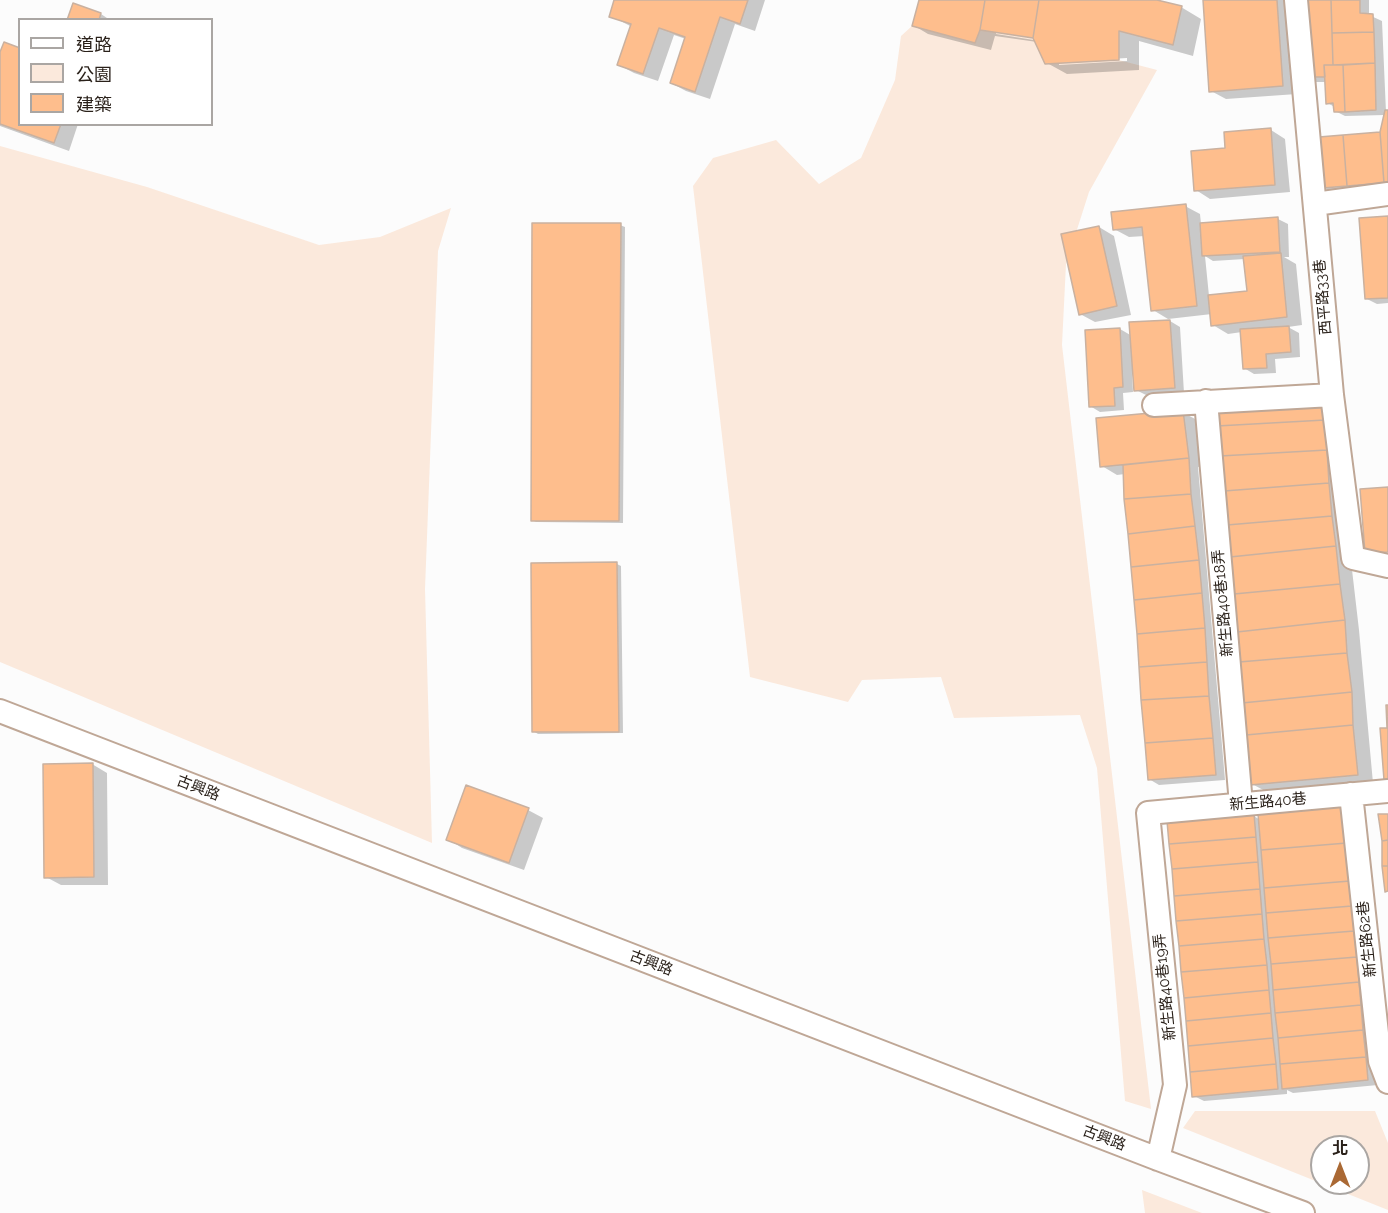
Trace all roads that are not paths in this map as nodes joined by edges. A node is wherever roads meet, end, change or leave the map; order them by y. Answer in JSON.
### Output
{"nodes":[{"id":1,"x":1296,"y":0,"type":"edge"},
{"id":2,"x":1388,"y":194,"type":"edge"},
{"id":3,"x":1315,"y":204,"type":"junction"},
{"id":4,"x":1332,"y":395,"type":"junction"},
{"id":5,"x":1206,"y":401,"type":"junction"},
{"id":6,"x":1154,"y":405,"type":"dead end"},
{"id":7,"x":1388,"y":566,"type":"edge"},
{"id":8,"x":0,"y":711,"type":"edge"},
{"id":9,"x":1388,"y":790,"type":"edge"},
{"id":10,"x":1351,"y":794,"type":"junction"},
{"id":11,"x":1241,"y":804,"type":"junction"},
{"id":12,"x":1148,"y":813,"type":"joint"},
{"id":13,"x":1388,"y":1082,"type":"edge"},
{"id":14,"x":1158,"y":1159,"type":"junction"},
{"id":15,"x":1302,"y":1213,"type":"edge"}],
"edges":[{"from":1,"to":3,"type":"street","name":"西平路33巷"},
{"from":2,"to":3,"type":"street"},
{"from":3,"to":4,"type":"street","name":"西平路33巷"},
{"from":4,"to":5,"type":"street"},
{"from":4,"to":7,"type":"street","name":"西平路33巷"},
{"from":5,"to":6,"type":"street"},
{"from":5,"to":11,"type":"street","name":"新生路40巷18弄"},
{"from":8,"to":14,"type":"street","name":"古興路"},
{"from":9,"to":10,"type":"street","name":"新生路40巷"},
{"from":10,"to":11,"type":"street","name":"新生路40巷"},
{"from":10,"to":13,"type":"street","name":"新生路62巷"},
{"from":11,"to":12,"type":"street","name":"新生路40巷"},
{"from":12,"to":14,"type":"street","name":"新生路40巷19弄"},
{"from":14,"to":15,"type":"street","name":"古興路"}]}
